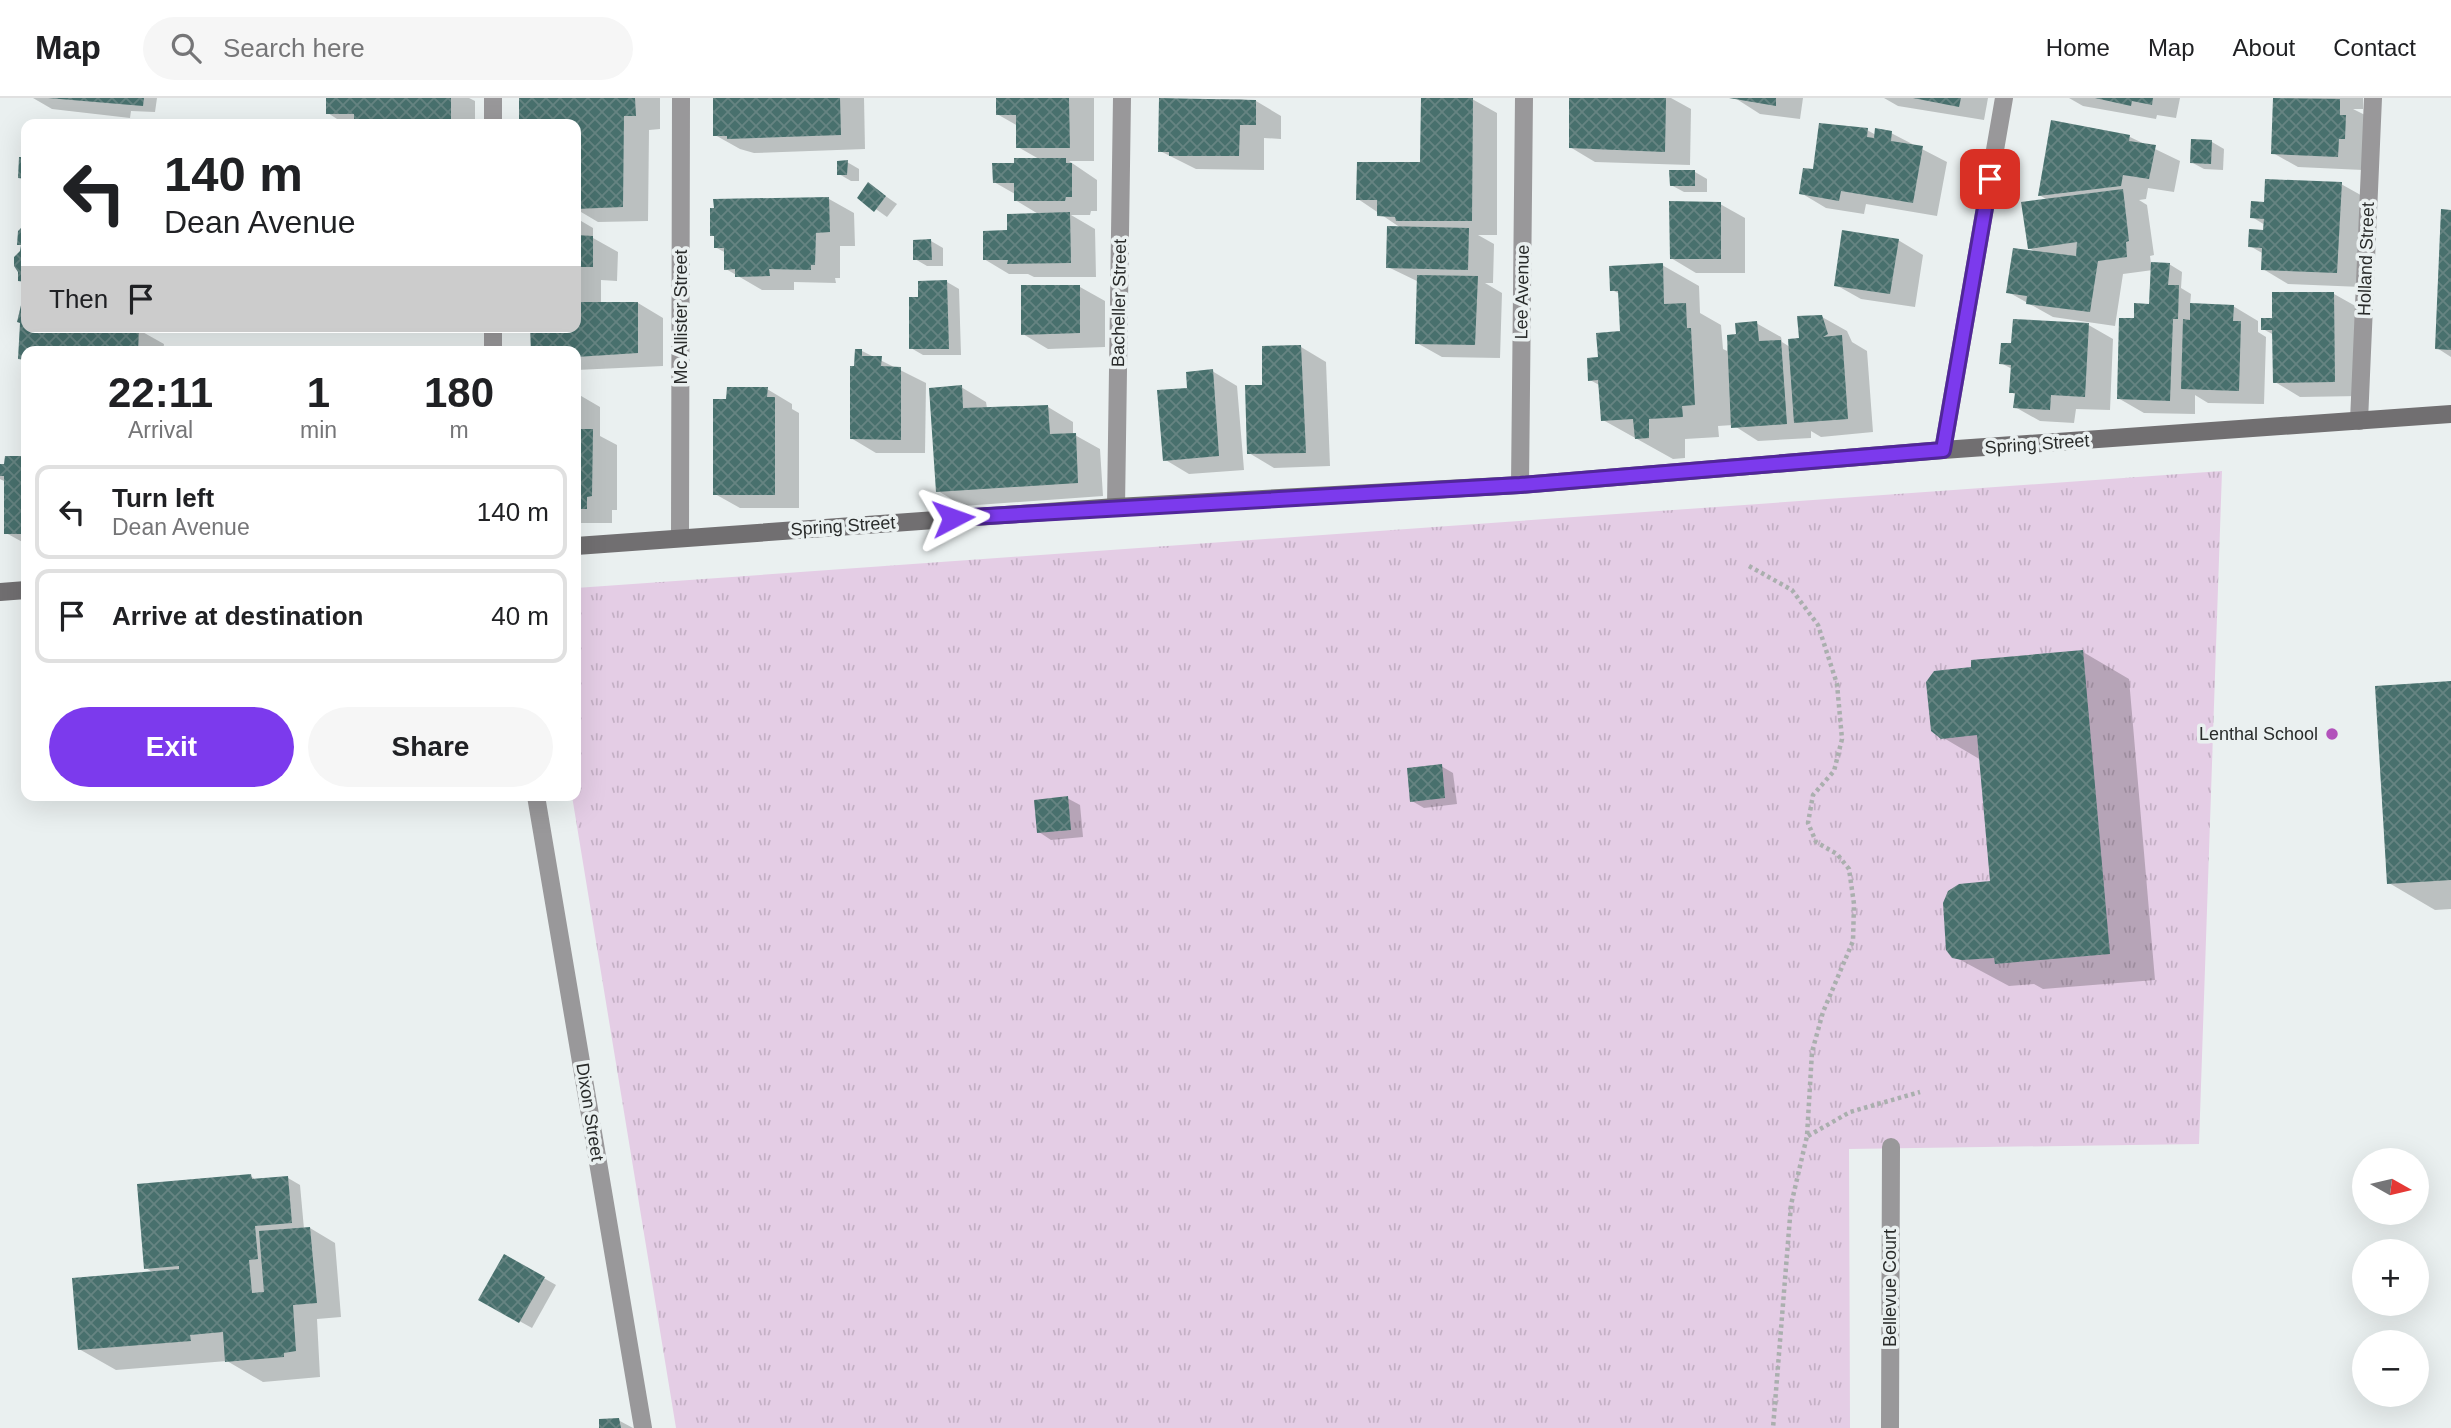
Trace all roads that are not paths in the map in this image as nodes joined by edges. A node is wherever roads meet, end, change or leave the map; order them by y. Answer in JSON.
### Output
{"nodes":[{"id":1,"x":493,"y":98,"type":"edge"},
{"id":2,"x":681,"y":98,"type":"edge"},
{"id":3,"x":1122,"y":98,"type":"edge"},
{"id":4,"x":1524,"y":98,"type":"edge"},
{"id":5,"x":2004,"y":98,"type":"edge"},
{"id":6,"x":2373,"y":98,"type":"edge"},
{"id":7,"x":493,"y":119,"type":"edge"},
{"id":8,"x":2451,"y":414,"type":"edge"},
{"id":9,"x":2359,"y":421,"type":"junction"},
{"id":10,"x":1943,"y":450,"type":"junction"},
{"id":11,"x":1520,"y":485,"type":"junction"},
{"id":12,"x":1116,"y":507,"type":"junction"},
{"id":13,"x":680,"y":537,"type":"junction"},
{"id":14,"x":581,"y":546,"type":"edge"},
{"id":15,"x":21,"y":590,"type":"edge"},
{"id":16,"x":0,"y":592,"type":"edge"},
{"id":17,"x":537,"y":801,"type":"edge"},
{"id":18,"x":1891,"y":1147,"type":"dead end"},
{"id":19,"x":643,"y":1428,"type":"edge"},
{"id":20,"x":1890,"y":1428,"type":"edge"}],
"edges":[{"from":1,"to":7,"type":"street"},
{"from":2,"to":13,"type":"street","name":"Mc Allister Street"},
{"from":3,"to":12,"type":"street","name":"Bacheller Street"},
{"from":4,"to":11,"type":"street","name":"Lee Avenue"},
{"from":5,"to":10,"type":"street"},
{"from":6,"to":9,"type":"street","name":"Holland Street"},
{"from":8,"to":9,"type":"main road","name":"Spring Street"},
{"from":9,"to":10,"type":"main road","name":"Spring Street"},
{"from":10,"to":11,"type":"main road","name":"Spring Street"},
{"from":11,"to":12,"type":"main road","name":"Spring Street"},
{"from":12,"to":13,"type":"main road","name":"Spring Street"},
{"from":13,"to":14,"type":"main road","name":"Spring Street"},
{"from":15,"to":16,"type":"main road"},
{"from":17,"to":19,"type":"street","name":"Dixon Street"},
{"from":18,"to":20,"type":"street","name":"Bellevue Court"}]}
